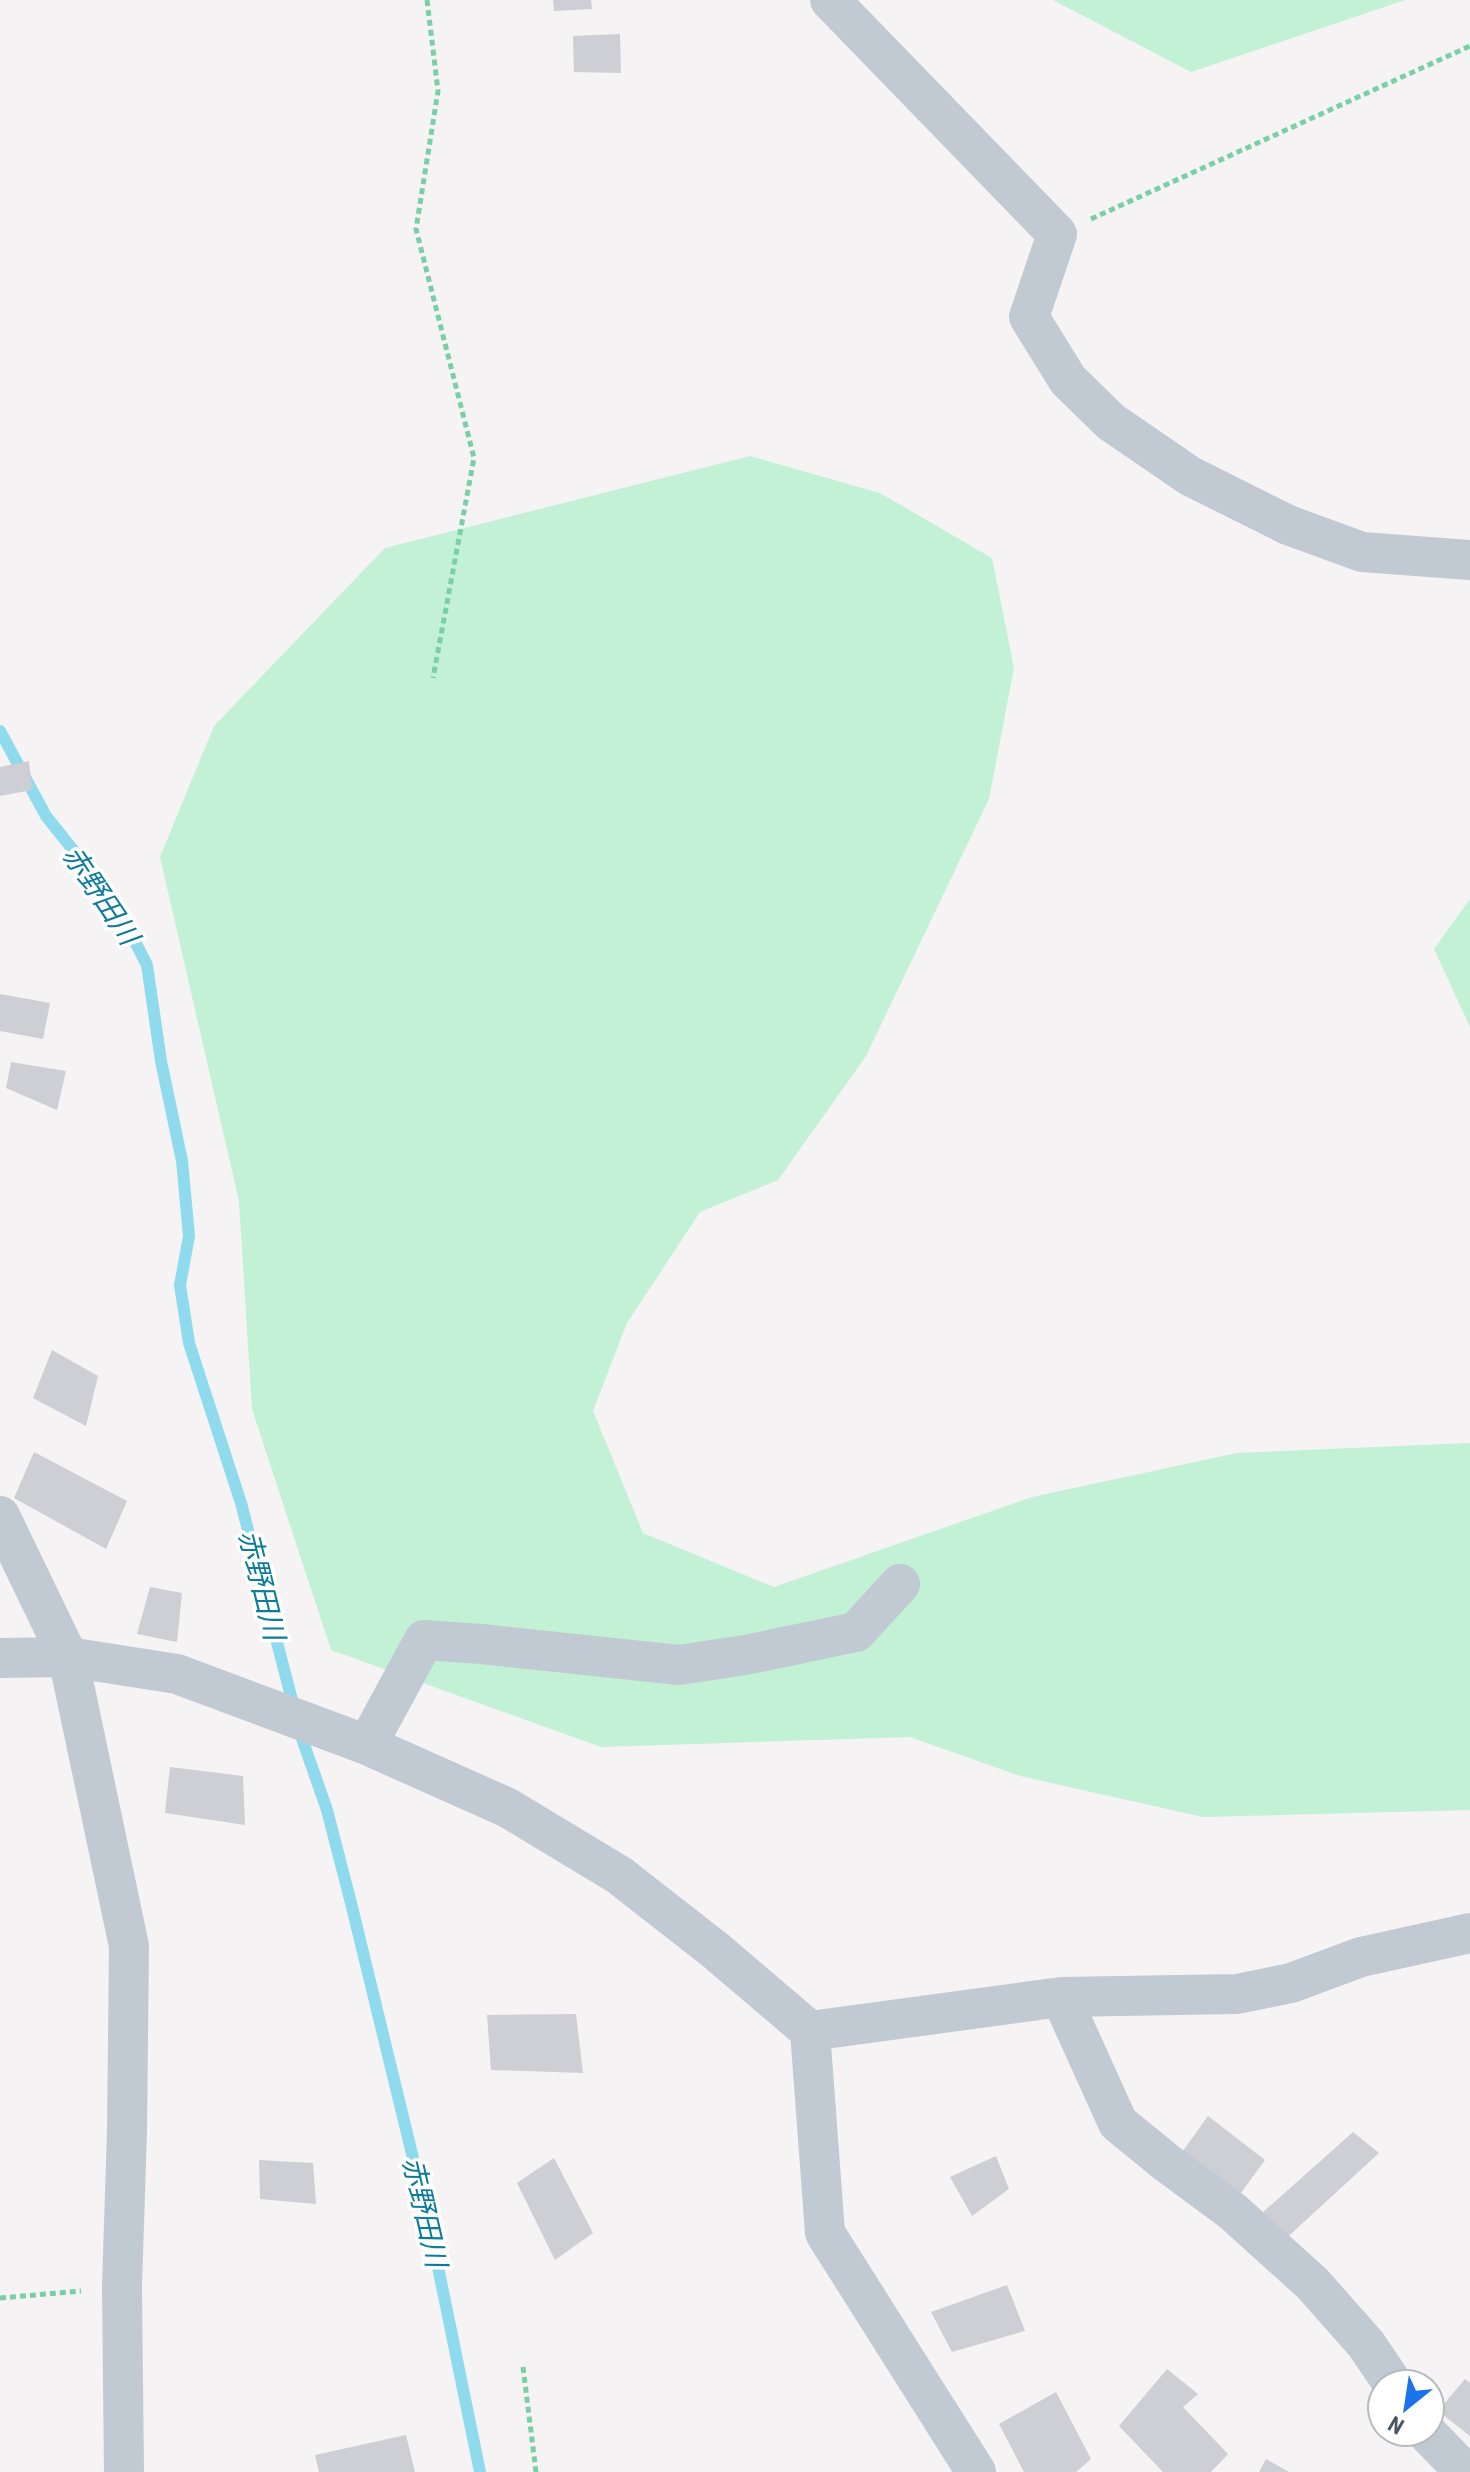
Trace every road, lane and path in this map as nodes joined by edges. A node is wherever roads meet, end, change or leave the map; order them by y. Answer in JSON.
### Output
{"nodes":[{"id":1,"x":427,"y":0,"type":"edge"},
{"id":2,"x":830,"y":0,"type":"edge"},
{"id":3,"x":1470,"y":46,"type":"edge"},
{"id":4,"x":1057,"y":234,"type":"junction"},
{"id":5,"x":1470,"y":560,"type":"edge"},
{"id":6,"x":433,"y":678,"type":"dead end"},
{"id":7,"x":0,"y":1516,"type":"edge"},
{"id":8,"x":900,"y":1584,"type":"dead end"},
{"id":9,"x":68,"y":1657,"type":"junction"},
{"id":10,"x":0,"y":1658,"type":"edge"},
{"id":11,"x":367,"y":1745,"type":"junction"},
{"id":12,"x":1470,"y":1933,"type":"edge"},
{"id":13,"x":1061,"y":1997,"type":"junction"},
{"id":14,"x":810,"y":2031,"type":"junction"},
{"id":15,"x":122,"y":2287,"type":"junction"},
{"id":16,"x":0,"y":2298,"type":"edge"},
{"id":17,"x":523,"y":2367,"type":"dead end"},
{"id":18,"x":1382,"y":2368,"type":"edge"},
{"id":19,"x":1442,"y":2448,"type":"edge"},
{"id":20,"x":124,"y":2472,"type":"edge"},
{"id":21,"x":536,"y":2472,"type":"edge"},
{"id":22,"x":976,"y":2472,"type":"edge"},
{"id":23,"x":1465,"y":2472,"type":"edge"}],
"edges":[{"from":1,"to":6,"type":"path"},
{"from":2,"to":4,"type":"street"},
{"from":3,"to":4,"type":"path"},
{"from":4,"to":5,"type":"street"},
{"from":7,"to":9,"type":"street"},
{"from":8,"to":11,"type":"street"},
{"from":9,"to":10,"type":"street"},
{"from":9,"to":11,"type":"street"},
{"from":9,"to":15,"type":"street"},
{"from":11,"to":14,"type":"street"},
{"from":12,"to":13,"type":"street"},
{"from":13,"to":14,"type":"street"},
{"from":13,"to":18,"type":"street"},
{"from":14,"to":22,"type":"street"},
{"from":15,"to":16,"type":"path"},
{"from":15,"to":20,"type":"street"},
{"from":17,"to":21,"type":"path"},
{"from":19,"to":23,"type":"street"}]}
